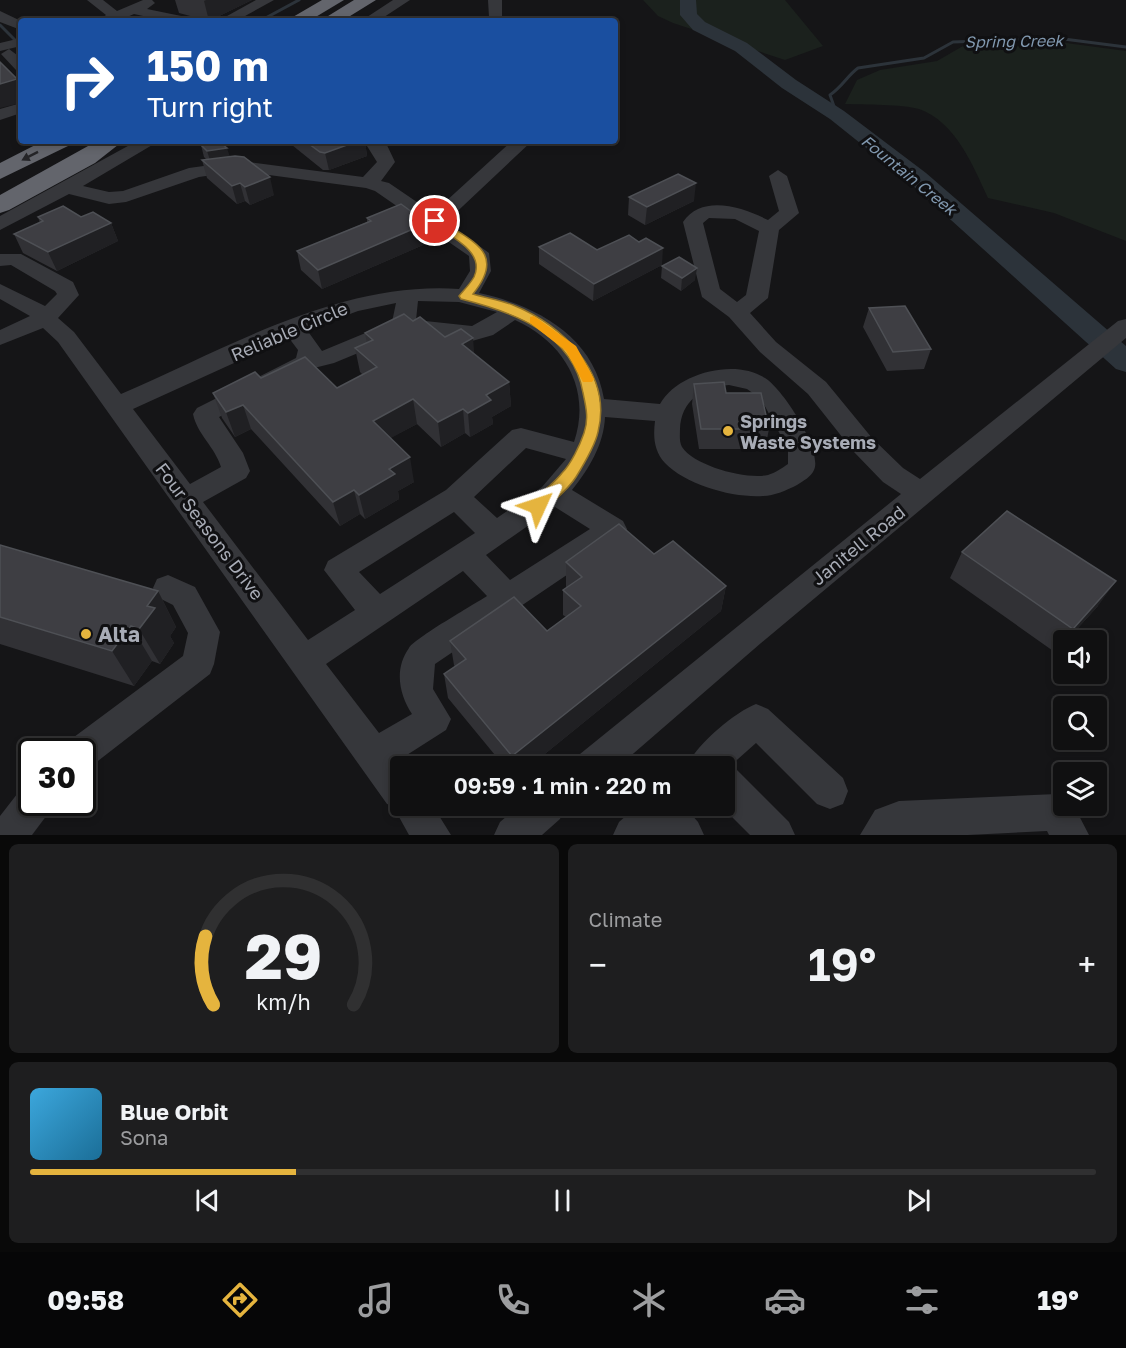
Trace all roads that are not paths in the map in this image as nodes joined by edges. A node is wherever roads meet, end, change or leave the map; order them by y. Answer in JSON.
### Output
{"nodes":[{"id":1,"x":94,"y":0,"type":"edge"},
{"id":2,"x":267,"y":0,"type":"edge"},
{"id":3,"x":335,"y":0,"type":"edge"},
{"id":4,"x":367,"y":0,"type":"edge"},
{"id":5,"x":404,"y":0,"type":"edge"},
{"id":6,"x":495,"y":0,"type":"edge"},
{"id":7,"x":177,"y":4,"type":"dead end"},
{"id":8,"x":2,"y":6,"type":"edge"},
{"id":9,"x":157,"y":7,"type":"edge"},
{"id":10,"x":110,"y":18,"type":"edge"},
{"id":11,"x":114,"y":18,"type":"edge"},
{"id":12,"x":180,"y":18,"type":"edge"},
{"id":13,"x":231,"y":18,"type":"edge"},
{"id":14,"x":301,"y":18,"type":"edge"},
{"id":15,"x":334,"y":18,"type":"edge"},
{"id":16,"x":373,"y":18,"type":"edge"},
{"id":17,"x":496,"y":18,"type":"edge"},
{"id":18,"x":18,"y":25,"type":"edge"},
{"id":19,"x":18,"y":44,"type":"edge"},
{"id":20,"x":3,"y":51,"type":"edge"},
{"id":21,"x":18,"y":64,"type":"edge"},
{"id":22,"x":18,"y":109,"type":"edge"},
{"id":23,"x":0,"y":115,"type":"edge"},
{"id":24,"x":54,"y":144,"type":"edge"},
{"id":25,"x":96,"y":144,"type":"edge"},
{"id":26,"x":108,"y":144,"type":"edge"},
{"id":27,"x":145,"y":144,"type":"edge"},
{"id":28,"x":376,"y":144,"type":"edge"},
{"id":29,"x":519,"y":144,"type":"edge"},
{"id":30,"x":0,"y":172,"type":"edge"},
{"id":31,"x":778,"y":176,"type":"dead end"},
{"id":32,"x":367,"y":183,"type":"junction"},
{"id":33,"x":66,"y":187,"type":"junction"},
{"id":34,"x":0,"y":194,"type":"edge"},
{"id":35,"x":0,"y":205,"type":"edge"},
{"id":36,"x":435,"y":221,"type":"junction"},
{"id":37,"x":0,"y":224,"type":"edge"},
{"id":38,"x":769,"y":228,"type":"junction"},
{"id":39,"x":0,"y":260,"type":"edge"},
{"id":40,"x":0,"y":291,"type":"edge"},
{"id":41,"x":407,"y":295,"type":"junction"},
{"id":42,"x":465,"y":296,"type":"junction"},
{"id":43,"x":513,"y":310,"type":"junction"},
{"id":44,"x":737,"y":312,"type":"junction"},
{"id":45,"x":44,"y":315,"type":"junction"},
{"id":46,"x":1126,"y":326,"type":"edge"},
{"id":47,"x":293,"y":327,"type":"junction"},
{"id":48,"x":401,"y":327,"type":"junction"},
{"id":49,"x":9,"y":335,"type":"edge"},
{"id":50,"x":307,"y":362,"type":"junction"},
{"id":51,"x":117,"y":406,"type":"junction"},
{"id":52,"x":593,"y":407,"type":"junction"},
{"id":53,"x":668,"y":413,"type":"junction"},
{"id":54,"x":582,"y":454,"type":"junction"},
{"id":55,"x":931,"y":485,"type":"junction"},
{"id":56,"x":555,"y":493,"type":"junction"},
{"id":57,"x":456,"y":497,"type":"junction"},
{"id":58,"x":186,"y":499,"type":"junction"},
{"id":59,"x":496,"y":535,"type":"junction"},
{"id":60,"x":466,"y":554,"type":"junction"},
{"id":61,"x":168,"y":588,"type":"dead end"},
{"id":62,"x":508,"y":598,"type":"junction"},
{"id":63,"x":376,"y":613,"type":"junction"},
{"id":64,"x":306,"y":660,"type":"junction"},
{"id":65,"x":96,"y":741,"type":"edge"},
{"id":66,"x":374,"y":755,"type":"junction"},
{"id":67,"x":605,"y":756,"type":"edge"},
{"id":68,"x":724,"y":756,"type":"edge"},
{"id":69,"x":390,"y":777,"type":"edge"},
{"id":70,"x":830,"y":791,"type":"dead end"},
{"id":71,"x":735,"y":794,"type":"edge"},
{"id":72,"x":23,"y":816,"type":"edge"},
{"id":73,"x":418,"y":816,"type":"edge"},
{"id":74,"x":535,"y":816,"type":"edge"},
{"id":75,"x":653,"y":816,"type":"edge"},
{"id":76,"x":670,"y":816,"type":"edge"},
{"id":77,"x":9,"y":835,"type":"edge"},
{"id":78,"x":432,"y":835,"type":"edge"},
{"id":79,"x":513,"y":835,"type":"edge"},
{"id":80,"x":632,"y":835,"type":"edge"},
{"id":81,"x":685,"y":835,"type":"edge"},
{"id":82,"x":776,"y":835,"type":"edge"},
{"id":83,"x":879,"y":835,"type":"edge"},
{"id":84,"x":1070,"y":835,"type":"edge"}],
"edges":[{"from":1,"to":10,"type":"street"},
{"from":2,"to":13,"type":"street"},
{"from":3,"to":14,"type":"highway"},
{"from":4,"to":15,"type":"highway"},
{"from":5,"to":16,"type":"street"},
{"from":6,"to":17,"type":"street"},
{"from":7,"to":9,"type":"street"},
{"from":8,"to":18,"type":"street"},
{"from":9,"to":11,"type":"street"},
{"from":9,"to":12,"type":"street"},
{"from":19,"to":20,"type":"street"},
{"from":20,"to":21,"type":"street"},
{"from":22,"to":23,"type":"street"},
{"from":24,"to":30,"type":"highway","one_way":true},
{"from":25,"to":34,"type":"highway"},
{"from":26,"to":35,"type":"highway"},
{"from":27,"to":33,"type":"street"},
{"from":28,"to":32,"type":"street"},
{"from":29,"to":36,"type":"street"},
{"from":31,"to":38,"type":"street"},
{"from":32,"to":33,"type":"street"},
{"from":32,"to":36,"type":"street"},
{"from":33,"to":37,"type":"street"},
{"from":36,"to":42,"type":"street"},
{"from":38,"to":44,"type":"street"},
{"from":38,"to":44,"type":"street"},
{"from":39,"to":45,"type":"street"},
{"from":40,"to":45,"type":"street","name":"Four Seasons Drive"},
{"from":41,"to":42,"type":"street","name":"Reliable Circle"},
{"from":41,"to":47,"type":"street","name":"Reliable Circle"},
{"from":41,"to":48,"type":"street"},
{"from":42,"to":43,"type":"street","name":"Reliable Circle"},
{"from":43,"to":48,"type":"street"},
{"from":43,"to":52,"type":"street","name":"Reliable Circle"},
{"from":44,"to":55,"type":"street"},
{"from":45,"to":49,"type":"street"},
{"from":45,"to":51,"type":"street","name":"Four Seasons Drive"},
{"from":46,"to":55,"type":"street","name":"Janitell Road"},
{"from":47,"to":50,"type":"street"},
{"from":47,"to":51,"type":"street","name":"Reliable Circle"},
{"from":48,"to":50,"type":"street"},
{"from":50,"to":58,"type":"street"},
{"from":51,"to":58,"type":"street","name":"Four Seasons Drive"},
{"from":52,"to":53,"type":"street"},
{"from":52,"to":54,"type":"street","name":"Reliable Circle"},
{"from":53,"to":53,"type":"street"},
{"from":54,"to":56,"type":"street","name":"Reliable Circle"},
{"from":54,"to":57,"type":"street"},
{"from":55,"to":67,"type":"street","name":"Janitell Road"},
{"from":56,"to":59,"type":"street","name":"Reliable Circle"},
{"from":56,"to":62,"type":"street"},
{"from":57,"to":59,"type":"street"},
{"from":57,"to":63,"type":"street"},
{"from":58,"to":64,"type":"street","name":"Four Seasons Drive"},
{"from":59,"to":60,"type":"street","name":"Reliable Circle"},
{"from":60,"to":62,"type":"street"},
{"from":60,"to":63,"type":"street","name":"Reliable Circle"},
{"from":61,"to":65,"type":"street"},
{"from":62,"to":66,"type":"street"},
{"from":63,"to":64,"type":"street","name":"Reliable Circle"},
{"from":64,"to":66,"type":"street","name":"Four Seasons Drive"},
{"from":66,"to":69,"type":"street","name":"Four Seasons Drive"},
{"from":68,"to":70,"type":"street"},
{"from":71,"to":82,"type":"street"},
{"from":72,"to":77,"type":"street"},
{"from":73,"to":78,"type":"street"},
{"from":74,"to":79,"type":"street"},
{"from":75,"to":80,"type":"street"},
{"from":76,"to":81,"type":"street"},
{"from":83,"to":84,"type":"street"}]}
